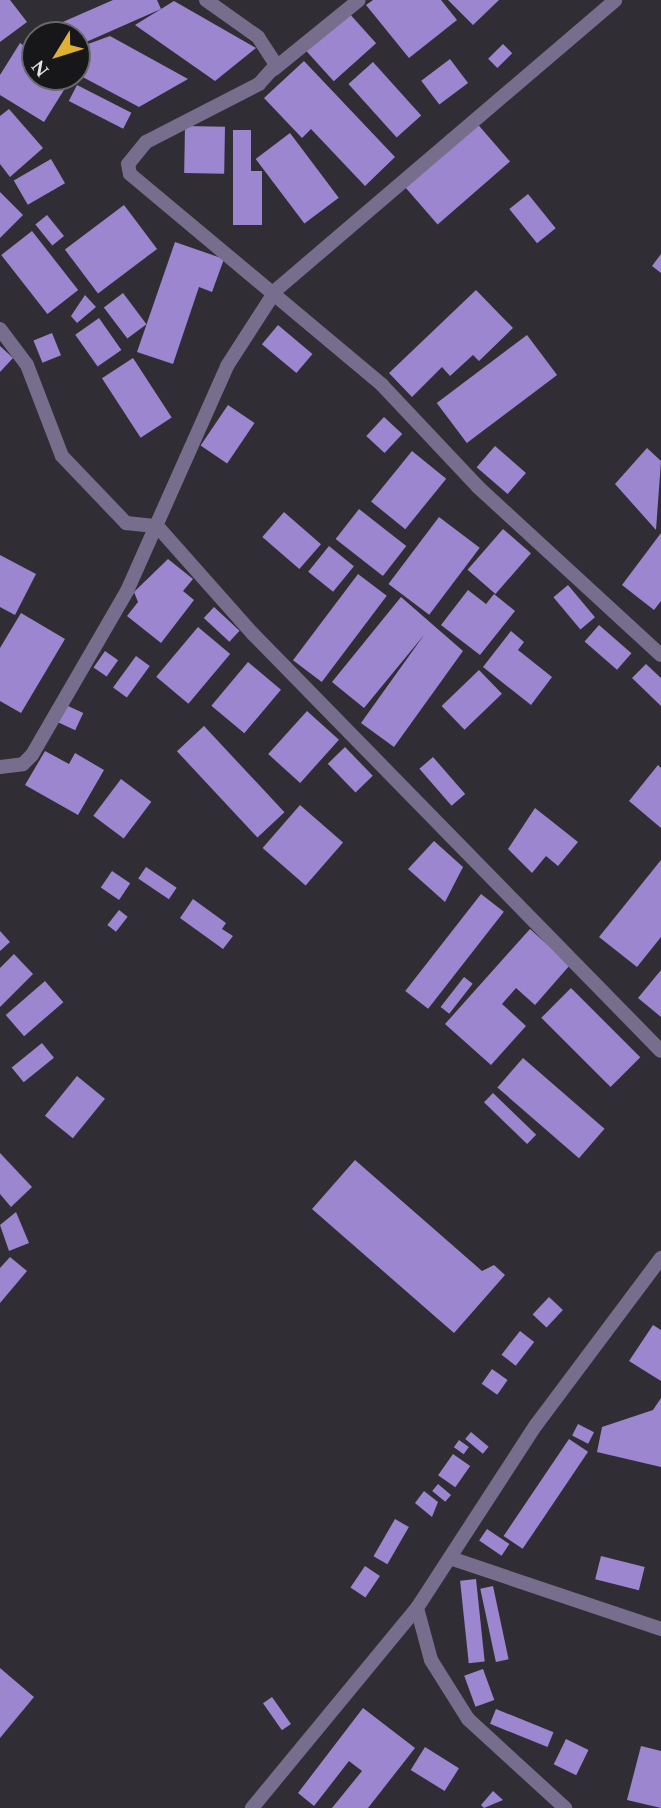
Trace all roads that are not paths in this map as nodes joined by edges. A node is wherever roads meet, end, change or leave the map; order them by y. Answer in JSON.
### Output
{"nodes":[{"id":1,"x":206,"y":0,"type":"edge"},
{"id":2,"x":359,"y":0,"type":"edge"},
{"id":3,"x":615,"y":0,"type":"edge"},
{"id":4,"x":274,"y":69,"type":"junction"},
{"id":5,"x":276,"y":290,"type":"junction"},
{"id":6,"x":0,"y":329,"type":"edge"},
{"id":7,"x":157,"y":526,"type":"junction"},
{"id":8,"x":661,"y":655,"type":"edge"},
{"id":9,"x":0,"y":767,"type":"edge"},
{"id":10,"x":661,"y":1051,"type":"edge"},
{"id":11,"x":661,"y":1258,"type":"edge"},
{"id":12,"x":450,"y":1558,"type":"junction"},
{"id":13,"x":417,"y":1608,"type":"junction"},
{"id":14,"x":661,"y":1629,"type":"edge"},
{"id":15,"x":252,"y":1808,"type":"edge"},
{"id":16,"x":565,"y":1808,"type":"edge"}],
"edges":[{"from":1,"to":4,"type":"street"},
{"from":2,"to":4,"type":"street"},
{"from":3,"to":5,"type":"street"},
{"from":4,"to":5,"type":"street"},
{"from":5,"to":7,"type":"street"},
{"from":5,"to":8,"type":"street"},
{"from":6,"to":7,"type":"street"},
{"from":7,"to":9,"type":"street"},
{"from":7,"to":10,"type":"street"},
{"from":11,"to":12,"type":"street"},
{"from":12,"to":13,"type":"street"},
{"from":12,"to":14,"type":"street"},
{"from":13,"to":15,"type":"street"},
{"from":13,"to":16,"type":"street"}]}
